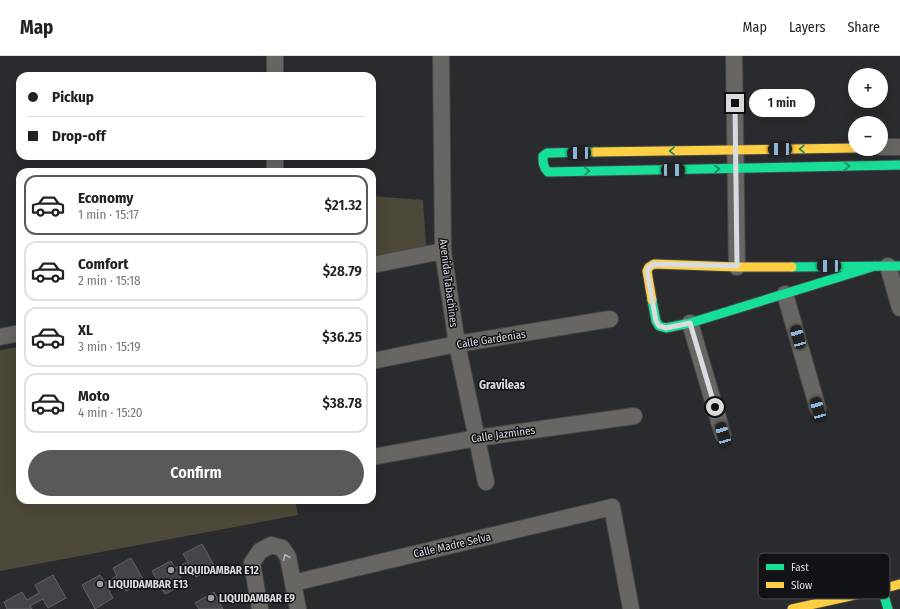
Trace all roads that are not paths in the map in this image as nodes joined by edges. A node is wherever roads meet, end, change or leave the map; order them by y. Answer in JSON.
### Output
{"nodes":[{"id":1,"x":275,"y":56,"type":"edge"},
{"id":2,"x":441,"y":56,"type":"edge"},
{"id":3,"x":734,"y":56,"type":"edge"},
{"id":4,"x":275,"y":72,"type":"edge"},
{"id":5,"x":900,"y":146,"type":"edge"},
{"id":6,"x":888,"y":147,"type":"edge"},
{"id":7,"x":848,"y":148,"type":"edge"},
{"id":8,"x":735,"y":150,"type":"junction"},
{"id":9,"x":900,"y":165,"type":"edge"},
{"id":10,"x":736,"y":168,"type":"junction"},
{"id":11,"x":443,"y":250,"type":"junction"},
{"id":12,"x":376,"y":264,"type":"edge"},
{"id":13,"x":737,"y":266,"type":"junction"},
{"id":14,"x":888,"y":266,"type":"edge"},
{"id":15,"x":786,"y":294,"type":"junction"},
{"id":16,"x":900,"y":308,"type":"edge"},
{"id":17,"x":610,"y":319,"type":"dead end"},
{"id":18,"x":690,"y":323,"type":"junction"},
{"id":19,"x":16,"y":334,"type":"edge"},
{"id":20,"x":0,"y":337,"type":"edge"},
{"id":21,"x":457,"y":344,"type":"junction"},
{"id":22,"x":376,"y":360,"type":"edge"},
{"id":23,"x":818,"y":409,"type":"dead end"},
{"id":24,"x":634,"y":416,"type":"dead end"},
{"id":25,"x":723,"y":434,"type":"dead end"},
{"id":26,"x":477,"y":438,"type":"junction"},
{"id":27,"x":376,"y":456,"type":"edge"},
{"id":28,"x":486,"y":482,"type":"dead end"},
{"id":29,"x":293,"y":583,"type":"junction"},
{"id":30,"x":900,"y":584,"type":"edge"},
{"id":31,"x":890,"y":587,"type":"edge"},
{"id":32,"x":837,"y":599,"type":"edge"},
{"id":33,"x":885,"y":599,"type":"edge"},
{"id":34,"x":260,"y":609,"type":"edge"},
{"id":35,"x":298,"y":609,"type":"edge"},
{"id":36,"x":631,"y":609,"type":"edge"},
{"id":37,"x":792,"y":609,"type":"edge"},
{"id":38,"x":888,"y":609,"type":"edge"}],
"edges":[{"from":1,"to":4,"type":"street"},
{"from":2,"to":11,"type":"street","name":"Avenida Tabachines"},
{"from":3,"to":8,"type":"street"},
{"from":5,"to":6,"type":"street"},
{"from":7,"to":8,"type":"street","one_way":true},
{"from":8,"to":10,"type":"street"},
{"from":8,"to":10,"type":"street","one_way":true},
{"from":10,"to":9,"type":"street","one_way":true},
{"from":10,"to":13,"type":"street"},
{"from":11,"to":12,"type":"street"},
{"from":11,"to":21,"type":"street","name":"Avenida Tabachines"},
{"from":13,"to":14,"type":"street"},
{"from":13,"to":18,"type":"street"},
{"from":14,"to":15,"type":"street"},
{"from":14,"to":16,"type":"street"},
{"from":15,"to":18,"type":"street"},
{"from":15,"to":23,"type":"street"},
{"from":17,"to":21,"type":"street","name":"Calle Gardenias"},
{"from":18,"to":25,"type":"street"},
{"from":19,"to":20,"type":"street"},
{"from":21,"to":22,"type":"street","name":"Calle Gardenias"},
{"from":21,"to":26,"type":"street","name":"Avenida Tabachines"},
{"from":24,"to":26,"type":"street","name":"Calle Jazmines"},
{"from":26,"to":27,"type":"street","name":"Calle Jazmines"},
{"from":26,"to":28,"type":"street","name":"Avenida Tabachines"},
{"from":29,"to":34,"type":"street","one_way":true},
{"from":29,"to":35,"type":"street"},
{"from":29,"to":36,"type":"street","name":"Calle Madre Selva"},
{"from":30,"to":31,"type":"street"},
{"from":32,"to":37,"type":"street"},
{"from":33,"to":38,"type":"street"}]}
